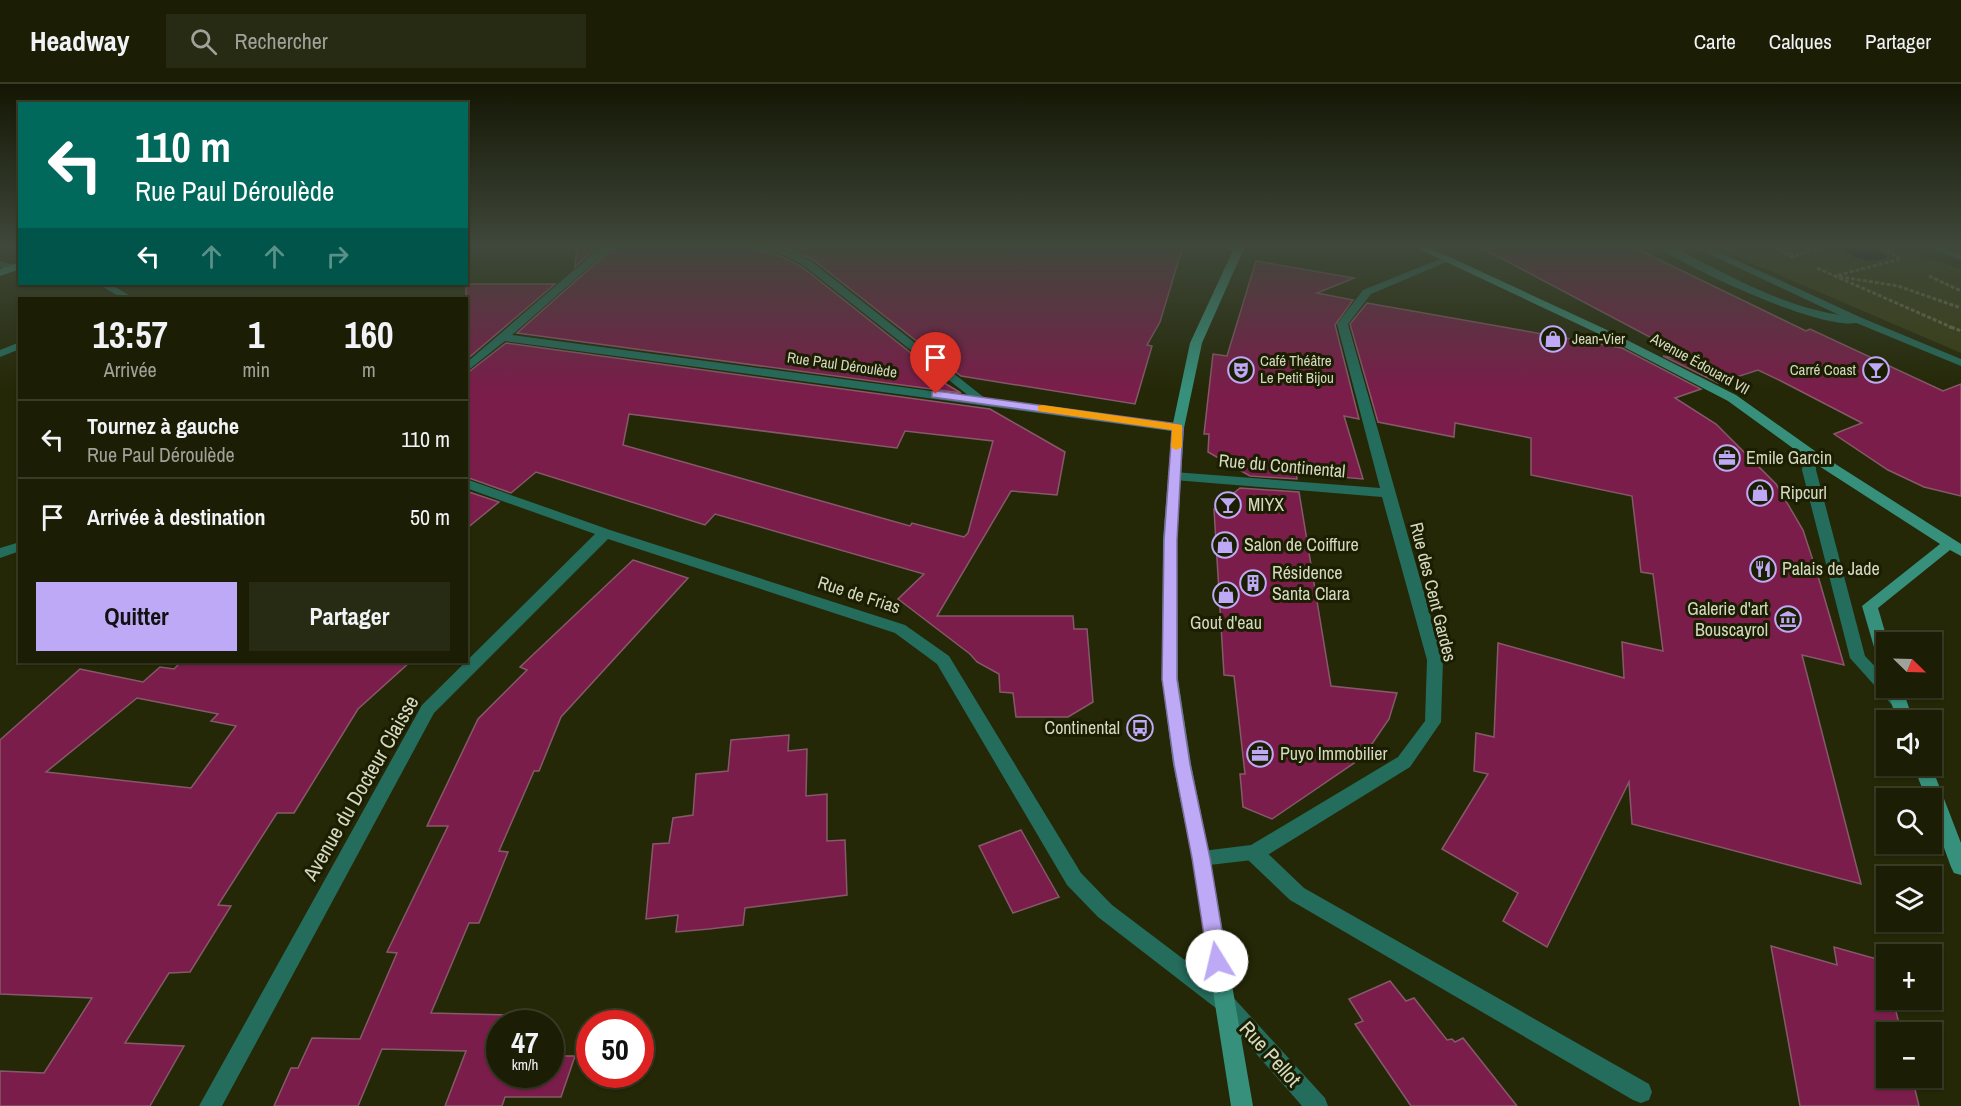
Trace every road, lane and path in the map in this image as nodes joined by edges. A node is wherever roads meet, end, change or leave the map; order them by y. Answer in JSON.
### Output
{"nodes":[{"id":1,"x":552,"y":294,"type":"edge"},
{"id":2,"x":846,"y":294,"type":"edge"},
{"id":3,"x":1218,"y":294,"type":"edge"},
{"id":4,"x":1366,"y":294,"type":"edge"},
{"id":5,"x":1517,"y":294,"type":"edge"},
{"id":6,"x":1763,"y":294,"type":"edge"},
{"id":7,"x":1801,"y":294,"type":"edge"},
{"id":8,"x":1875,"y":294,"type":"edge"},
{"id":9,"x":1920,"y":294,"type":"edge"},
{"id":10,"x":1961,"y":308,"type":"edge"},
{"id":11,"x":1858,"y":320,"type":"junction"},
{"id":12,"x":1951,"y":327,"type":"junction"},
{"id":13,"x":1941,"y":330,"type":"dead end"},
{"id":14,"x":1961,"y":331,"type":"edge"},
{"id":15,"x":502,"y":337,"type":"junction"},
{"id":16,"x":18,"y":346,"type":"edge"},
{"id":17,"x":0,"y":354,"type":"edge"},
{"id":18,"x":1961,"y":363,"type":"edge"},
{"id":19,"x":468,"y":367,"type":"edge"},
{"id":20,"x":981,"y":400,"type":"junction"},
{"id":21,"x":1178,"y":428,"type":"junction"},
{"id":22,"x":1810,"y":454,"type":"junction"},
{"id":23,"x":1174,"y":476,"type":"junction"},
{"id":24,"x":468,"y":484,"type":"edge"},
{"id":25,"x":1388,"y":493,"type":"junction"},
{"id":26,"x":605,"y":533,"type":"junction"},
{"id":27,"x":1958,"y":545,"type":"edge"},
{"id":28,"x":1878,"y":632,"type":"edge"},
{"id":29,"x":1876,"y":675,"type":"edge"},
{"id":30,"x":1926,"y":776,"type":"edge"},
{"id":31,"x":1254,"y":853,"type":"junction"},
{"id":32,"x":1201,"y":858,"type":"junction"},
{"id":33,"x":1961,"y":867,"type":"edge"},
{"id":34,"x":1224,"y":1002,"type":"junction"},
{"id":35,"x":1641,"y":1092,"type":"dead end"},
{"id":36,"x":210,"y":1106,"type":"edge"},
{"id":37,"x":1242,"y":1106,"type":"edge"},
{"id":38,"x":1317,"y":1106,"type":"edge"}],
"edges":[{"from":1,"to":15,"type":"street"},
{"from":2,"to":20,"type":"street"},
{"from":3,"to":21,"type":"main road"},
{"from":4,"to":25,"type":"street","name":"Rue des Cent Gardes"},
{"from":5,"to":22,"type":"main road","name":"Avenue Édouard VII"},
{"from":6,"to":11,"type":"street"},
{"from":7,"to":11,"type":"street"},
{"from":8,"to":12,"type":"path"},
{"from":9,"to":10,"type":"path"},
{"from":11,"to":18,"type":"street"},
{"from":12,"to":13,"type":"path"},
{"from":12,"to":14,"type":"path"},
{"from":15,"to":19,"type":"street"},
{"from":15,"to":20,"type":"street","name":"Rue Paul Déroulède"},
{"from":16,"to":17,"type":"street"},
{"from":20,"to":21,"type":"street","name":"Rue Paul Déroulède"},
{"from":21,"to":23,"type":"main road"},
{"from":22,"to":27,"type":"main road","name":"Avenue Édouard VII"},
{"from":22,"to":29,"type":"street"},
{"from":23,"to":25,"type":"street","name":"Rue du Continental"},
{"from":23,"to":32,"type":"main road"},
{"from":24,"to":26,"type":"street","name":"Rue de Frias"},
{"from":25,"to":31,"type":"street","name":"Rue des Cent Gardes"},
{"from":26,"to":34,"type":"street","name":"Rue de Frias"},
{"from":26,"to":36,"type":"street","name":"Avenue du Docteur Claisse"},
{"from":27,"to":28,"type":"main road"},
{"from":30,"to":33,"type":"main road"},
{"from":31,"to":32,"type":"street","name":"Rue des Cent Gardes"},
{"from":31,"to":35,"type":"street"},
{"from":32,"to":34,"type":"main road"},
{"from":34,"to":37,"type":"main road"},
{"from":34,"to":38,"type":"street","name":"Rue Pellot"}]}
